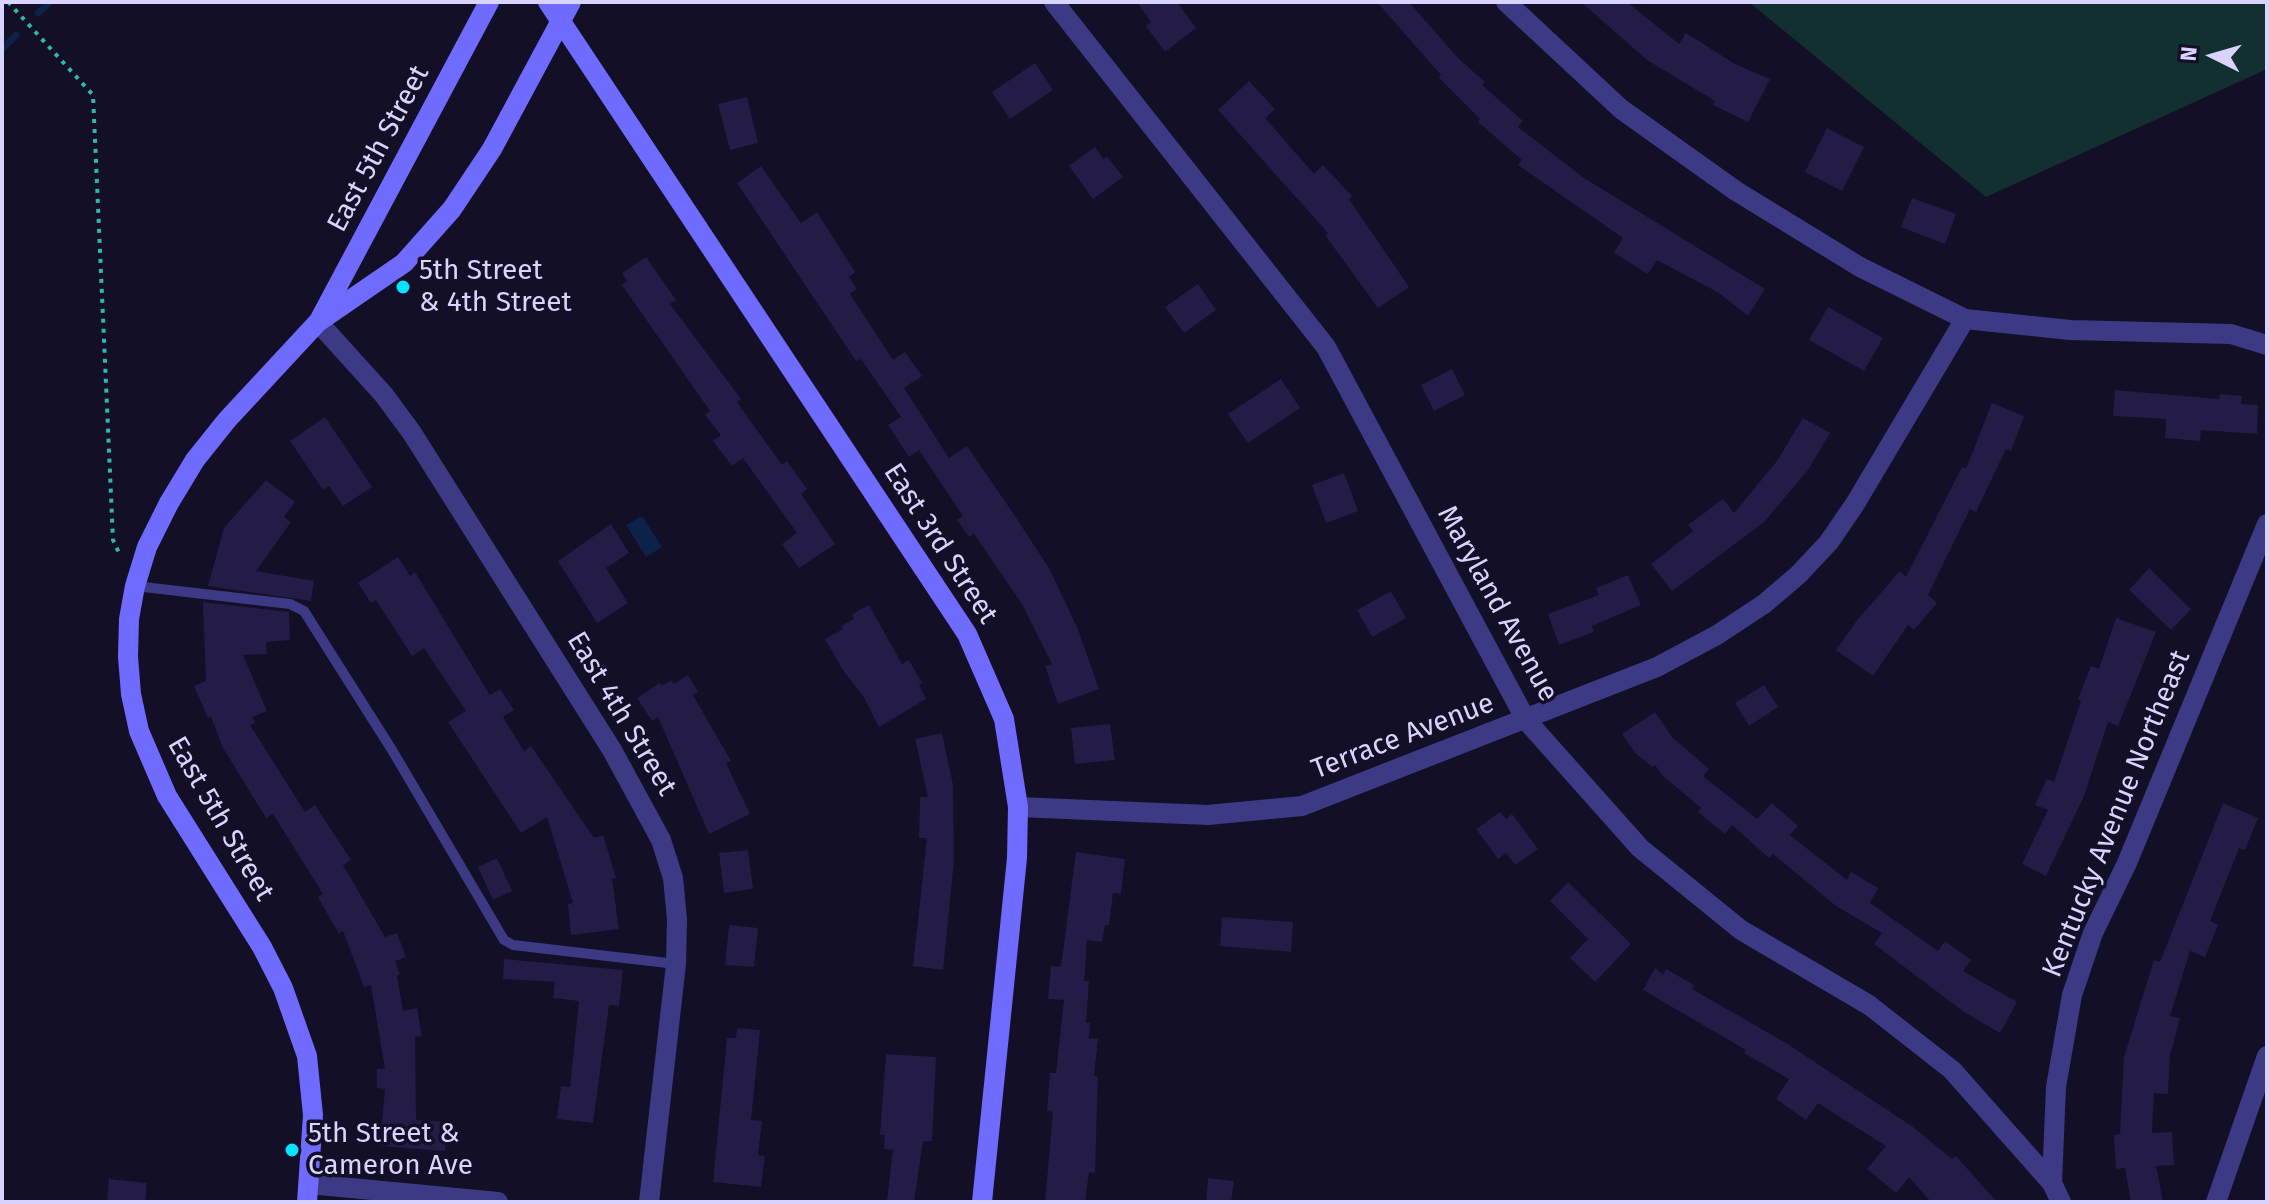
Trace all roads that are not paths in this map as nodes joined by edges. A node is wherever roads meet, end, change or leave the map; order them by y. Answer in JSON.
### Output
{"nodes":[{"id":1,"x":489,"y":2,"type":"edge"},
{"id":2,"x":548,"y":2,"type":"edge"},
{"id":3,"x":571,"y":2,"type":"edge"},
{"id":4,"x":1054,"y":2,"type":"edge"},
{"id":5,"x":1506,"y":2,"type":"edge"},
{"id":6,"x":561,"y":21,"type":"junction"},
{"id":7,"x":1965,"y":319,"type":"junction"},
{"id":8,"x":318,"y":322,"type":"junction"},
{"id":9,"x":2267,"y":345,"type":"edge"},
{"id":10,"x":2267,"y":524,"type":"edge"},
{"id":11,"x":135,"y":586,"type":"junction"},
{"id":12,"x":1526,"y":720,"type":"junction"},
{"id":13,"x":1018,"y":807,"type":"junction"},
{"id":14,"x":676,"y":964,"type":"junction"},
{"id":15,"x":2267,"y":1056,"type":"edge"},
{"id":16,"x":2052,"y":1183,"type":"junction"},
{"id":17,"x":308,"y":1193,"type":"edge"},
{"id":18,"x":498,"y":1202,"type":"edge"},
{"id":19,"x":649,"y":1202,"type":"edge"},
{"id":20,"x":982,"y":1202,"type":"edge"},
{"id":21,"x":2061,"y":1202,"type":"edge"},
{"id":22,"x":2216,"y":1202,"type":"edge"}],
"edges":[{"from":1,"to":8,"type":"main road","name":"East 5th Street"},
{"from":2,"to":6,"type":"main road","name":"East 3rd Street"},
{"from":3,"to":6,"type":"main road","name":"East 5th Street"},
{"from":4,"to":12,"type":"street","name":"Maryland Avenue"},
{"from":5,"to":7,"type":"street"},
{"from":6,"to":8,"type":"main road","name":"East 5th Street"},
{"from":6,"to":13,"type":"main road","name":"East 3rd Street"},
{"from":7,"to":9,"type":"street"},
{"from":7,"to":12,"type":"street","name":"Terrace Avenue"},
{"from":8,"to":11,"type":"main road","name":"East 5th Street"},
{"from":8,"to":14,"type":"street","name":"East 4th Street"},
{"from":10,"to":16,"type":"street","name":"Kentucky Avenue Northeast"},
{"from":11,"to":14,"type":"lane"},
{"from":11,"to":17,"type":"main road","name":"East 5th Street"},
{"from":12,"to":13,"type":"street","name":"Terrace Avenue"},
{"from":12,"to":16,"type":"street","name":"Maryland Avenue"},
{"from":13,"to":20,"type":"main road","name":"East 3rd Street"},
{"from":14,"to":19,"type":"street","name":"East 4th Street"},
{"from":15,"to":22,"type":"street"},
{"from":16,"to":21,"type":"street","name":"Maryland Avenue"},
{"from":17,"to":18,"type":"street"}]}
